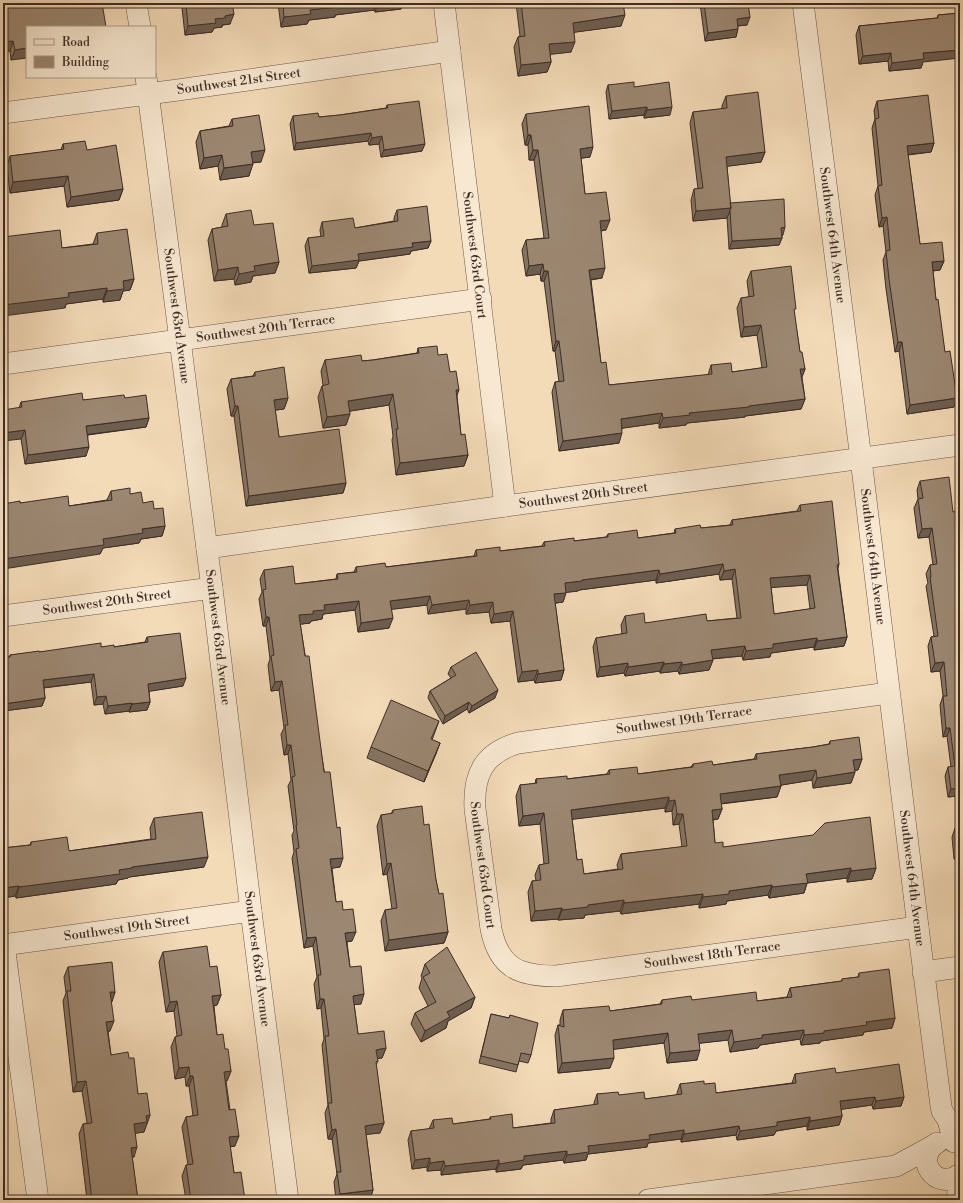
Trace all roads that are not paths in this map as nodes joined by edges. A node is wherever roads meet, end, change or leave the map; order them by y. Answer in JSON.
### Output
{"nodes":[{"id":1,"x":136,"y":3,"type":"edge"},
{"id":2,"x":444,"y":3,"type":"edge"},
{"id":3,"x":803,"y":3,"type":"edge"},
{"id":4,"x":140,"y":26,"type":"edge"},
{"id":5,"x":450,"y":51,"type":"junction"},
{"id":6,"x":147,"y":86,"type":"edge"},
{"id":7,"x":3,"y":113,"type":"edge"},
{"id":8,"x":480,"y":299,"type":"junction"},
{"id":9,"x":179,"y":340,"type":"junction"},
{"id":10,"x":3,"y":364,"type":"edge"},
{"id":11,"x":960,"y":445,"type":"edge"},
{"id":12,"x":861,"y":459,"type":"junction"},
{"id":13,"x":505,"y":506,"type":"junction"},
{"id":14,"x":207,"y":548,"type":"junction"},
{"id":15,"x":212,"y":588,"type":"junction"},
{"id":16,"x":3,"y":616,"type":"edge"},
{"id":17,"x":889,"y":693,"type":"junction"},
{"id":18,"x":486,"y":763,"type":"joint"},
{"id":19,"x":251,"y":911,"type":"junction"},
{"id":20,"x":918,"y":927,"type":"junction"},
{"id":21,"x":4,"y":945,"type":"edge"},
{"id":22,"x":509,"y":965,"type":"joint"},
{"id":23,"x":960,"y":967,"type":"edge"},
{"id":24,"x":923,"y":972,"type":"junction"},
{"id":25,"x":950,"y":1145,"type":"edge"},
{"id":26,"x":896,"y":1166,"type":"junction"},
{"id":27,"x":960,"y":1174,"type":"edge"},
{"id":28,"x":934,"y":1176,"type":"junction"},
{"id":29,"x":289,"y":1199,"type":"edge"},
{"id":30,"x":38,"y":1200,"type":"edge"},
{"id":31,"x":648,"y":1200,"type":"edge"},
{"id":32,"x":946,"y":1200,"type":"edge"},
{"id":33,"x":957,"y":1200,"type":"edge"}],
"edges":[{"from":1,"to":4,"type":"street"},
{"from":2,"to":5,"type":"street","name":"Southwest 63rd Court"},
{"from":3,"to":12,"type":"street","name":"Southwest 64th Avenue"},
{"from":5,"to":6,"type":"street","name":"Southwest 21st Street"},
{"from":5,"to":8,"type":"street","name":"Southwest 63rd Court"},
{"from":6,"to":7,"type":"street","name":"Southwest 21st Street"},
{"from":6,"to":9,"type":"street","name":"Southwest 63rd Avenue"},
{"from":8,"to":9,"type":"street","name":"Southwest 20th Terrace"},
{"from":8,"to":13,"type":"street","name":"Southwest 63rd Court"},
{"from":9,"to":10,"type":"street","name":"Southwest 20th Terrace"},
{"from":9,"to":14,"type":"street","name":"Southwest 63rd Avenue"},
{"from":11,"to":12,"type":"street","name":"Southwest 20th Street"},
{"from":12,"to":13,"type":"street","name":"Southwest 20th Street"},
{"from":12,"to":17,"type":"street","name":"Southwest 64th Avenue"},
{"from":13,"to":14,"type":"street","name":"Southwest 20th Street"},
{"from":14,"to":15,"type":"street","name":"Southwest 63rd Avenue"},
{"from":15,"to":16,"type":"street","name":"Southwest 20th Street"},
{"from":15,"to":19,"type":"street","name":"Southwest 63rd Avenue"},
{"from":17,"to":18,"type":"street","name":"Southwest 19th Terrace"},
{"from":17,"to":20,"type":"street","name":"Southwest 64th Avenue"},
{"from":18,"to":22,"type":"street","name":"Southwest 63rd Court"},
{"from":19,"to":21,"type":"street","name":"Southwest 19th Street"},
{"from":19,"to":29,"type":"street","name":"Southwest 63rd Avenue"},
{"from":20,"to":22,"type":"street","name":"Southwest 18th Terrace"},
{"from":20,"to":24,"type":"street","name":"Southwest 64th Avenue"},
{"from":21,"to":30,"type":"street"},
{"from":23,"to":24,"type":"street"},
{"from":24,"to":25,"type":"street","name":"Southwest 64th Avenue"},
{"from":25,"to":26,"type":"street"},
{"from":25,"to":28,"type":"street"},
{"from":26,"to":28,"type":"street"},
{"from":26,"to":31,"type":"street"},
{"from":27,"to":28,"type":"street"},
{"from":27,"to":33,"type":"street"},
{"from":28,"to":32,"type":"street"}]}
